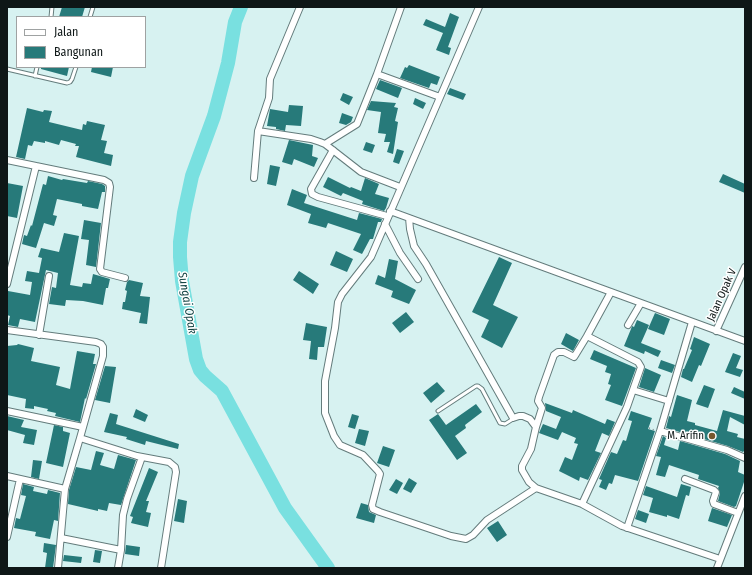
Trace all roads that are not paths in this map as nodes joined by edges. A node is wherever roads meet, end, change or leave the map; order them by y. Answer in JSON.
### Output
{"nodes":[{"id":1,"x":300,"y":7,"type":"edge"},
{"id":2,"x":401,"y":7,"type":"edge"},
{"id":3,"x":479,"y":7,"type":"edge"},
{"id":4,"x":37,"y":68,"type":"edge"},
{"id":5,"x":76,"y":68,"type":"edge"},
{"id":6,"x":7,"y":69,"type":"edge"},
{"id":7,"x":376,"y":74,"type":"junction"},
{"id":8,"x":35,"y":76,"type":"junction"},
{"id":9,"x":440,"y":98,"type":"junction"},
{"id":10,"x":260,"y":131,"type":"junction"},
{"id":11,"x":325,"y":144,"type":"junction"},
{"id":12,"x":333,"y":150,"type":"junction"},
{"id":13,"x":7,"y":160,"type":"edge"},
{"id":14,"x":36,"y":166,"type":"junction"},
{"id":15,"x":254,"y":178,"type":"dead end"},
{"id":16,"x":400,"y":187,"type":"junction"},
{"id":17,"x":389,"y":214,"type":"junction"},
{"id":18,"x":409,"y":218,"type":"junction"},
{"id":19,"x":385,"y":224,"type":"junction"},
{"id":20,"x":745,"y":267,"type":"edge"},
{"id":21,"x":49,"y":276,"type":"dead end"},
{"id":22,"x":125,"y":278,"type":"dead end"},
{"id":23,"x":418,"y":279,"type":"dead end"},
{"id":24,"x":7,"y":284,"type":"edge"},
{"id":25,"x":612,"y":292,"type":"junction"},
{"id":26,"x":641,"y":303,"type":"junction"},
{"id":27,"x":692,"y":322,"type":"junction"},
{"id":28,"x":628,"y":325,"type":"dead end"},
{"id":29,"x":7,"y":330,"type":"edge"},
{"id":30,"x":716,"y":330,"type":"junction"},
{"id":31,"x":39,"y":335,"type":"junction"},
{"id":32,"x":587,"y":336,"type":"junction"},
{"id":33,"x":745,"y":341,"type":"edge"},
{"id":34,"x":633,"y":390,"type":"junction"},
{"id":35,"x":669,"y":401,"type":"junction"},
{"id":36,"x":438,"y":411,"type":"dead end"},
{"id":37,"x":7,"y":412,"type":"edge"},
{"id":38,"x":513,"y":418,"type":"junction"},
{"id":39,"x":83,"y":427,"type":"junction"},
{"id":40,"x":536,"y":427,"type":"junction"},
{"id":41,"x":660,"y":431,"type":"junction"},
{"id":42,"x":80,"y":438,"type":"junction"},
{"id":43,"x":142,"y":457,"type":"junction"},
{"id":44,"x":745,"y":458,"type":"edge"},
{"id":45,"x":7,"y":476,"type":"edge"},
{"id":46,"x":20,"y":479,"type":"junction"},
{"id":47,"x":685,"y":479,"type":"dead end"},
{"id":48,"x":536,"y":488,"type":"junction"},
{"id":49,"x":65,"y":489,"type":"junction"},
{"id":50,"x":745,"y":496,"type":"edge"},
{"id":51,"x":582,"y":504,"type":"junction"},
{"id":52,"x":738,"y":512,"type":"junction"},
{"id":53,"x":627,"y":528,"type":"junction"},
{"id":54,"x":7,"y":537,"type":"edge"},
{"id":55,"x":61,"y":538,"type":"junction"},
{"id":56,"x":121,"y":550,"type":"junction"},
{"id":57,"x":720,"y":559,"type":"junction"},
{"id":58,"x":58,"y":568,"type":"edge"},
{"id":59,"x":118,"y":568,"type":"edge"},
{"id":60,"x":161,"y":568,"type":"edge"},
{"id":61,"x":717,"y":568,"type":"edge"}],
"edges":[{"from":1,"to":10,"type":"street"},
{"from":2,"to":7,"type":"street"},
{"from":3,"to":9,"type":"street"},
{"from":4,"to":8,"type":"lane"},
{"from":5,"to":8,"type":"lane"},
{"from":6,"to":8,"type":"lane"},
{"from":7,"to":9,"type":"street"},
{"from":7,"to":11,"type":"street"},
{"from":9,"to":16,"type":"street"},
{"from":10,"to":11,"type":"street"},
{"from":10,"to":15,"type":"street"},
{"from":11,"to":12,"type":"street"},
{"from":12,"to":16,"type":"street"},
{"from":12,"to":17,"type":"street"},
{"from":13,"to":14,"type":"street"},
{"from":14,"to":22,"type":"street"},
{"from":14,"to":24,"type":"street"},
{"from":16,"to":17,"type":"street"},
{"from":17,"to":18,"type":"street"},
{"from":17,"to":19,"type":"street"},
{"from":18,"to":25,"type":"street"},
{"from":18,"to":38,"type":"street"},
{"from":19,"to":23,"type":"street"},
{"from":19,"to":48,"type":"street"},
{"from":20,"to":30,"type":"street","name":"Jalan Opak V"},
{"from":21,"to":31,"type":"street"},
{"from":25,"to":26,"type":"street"},
{"from":25,"to":32,"type":"street"},
{"from":26,"to":27,"type":"street"},
{"from":26,"to":28,"type":"street"},
{"from":27,"to":30,"type":"street"},
{"from":27,"to":35,"type":"street"},
{"from":29,"to":31,"type":"street"},
{"from":30,"to":33,"type":"street"},
{"from":31,"to":39,"type":"street"},
{"from":32,"to":34,"type":"street"},
{"from":32,"to":40,"type":"street"},
{"from":34,"to":35,"type":"street"},
{"from":34,"to":51,"type":"street"},
{"from":35,"to":41,"type":"street"},
{"from":36,"to":38,"type":"lane"},
{"from":37,"to":39,"type":"street"},
{"from":38,"to":40,"type":"street"},
{"from":39,"to":42,"type":"street"},
{"from":40,"to":48,"type":"street"},
{"from":41,"to":44,"type":"street"},
{"from":41,"to":53,"type":"street"},
{"from":42,"to":43,"type":"street"},
{"from":42,"to":49,"type":"street"},
{"from":43,"to":56,"type":"street"},
{"from":43,"to":60,"type":"street"},
{"from":45,"to":46,"type":"street"},
{"from":46,"to":49,"type":"street"},
{"from":46,"to":54,"type":"street"},
{"from":47,"to":52,"type":"street"},
{"from":48,"to":51,"type":"street"},
{"from":49,"to":55,"type":"street"},
{"from":50,"to":52,"type":"street"},
{"from":51,"to":53,"type":"street"},
{"from":52,"to":57,"type":"street"},
{"from":53,"to":57,"type":"street"},
{"from":55,"to":56,"type":"street"},
{"from":55,"to":58,"type":"street"},
{"from":56,"to":59,"type":"street"},
{"from":57,"to":61,"type":"street"}]}
